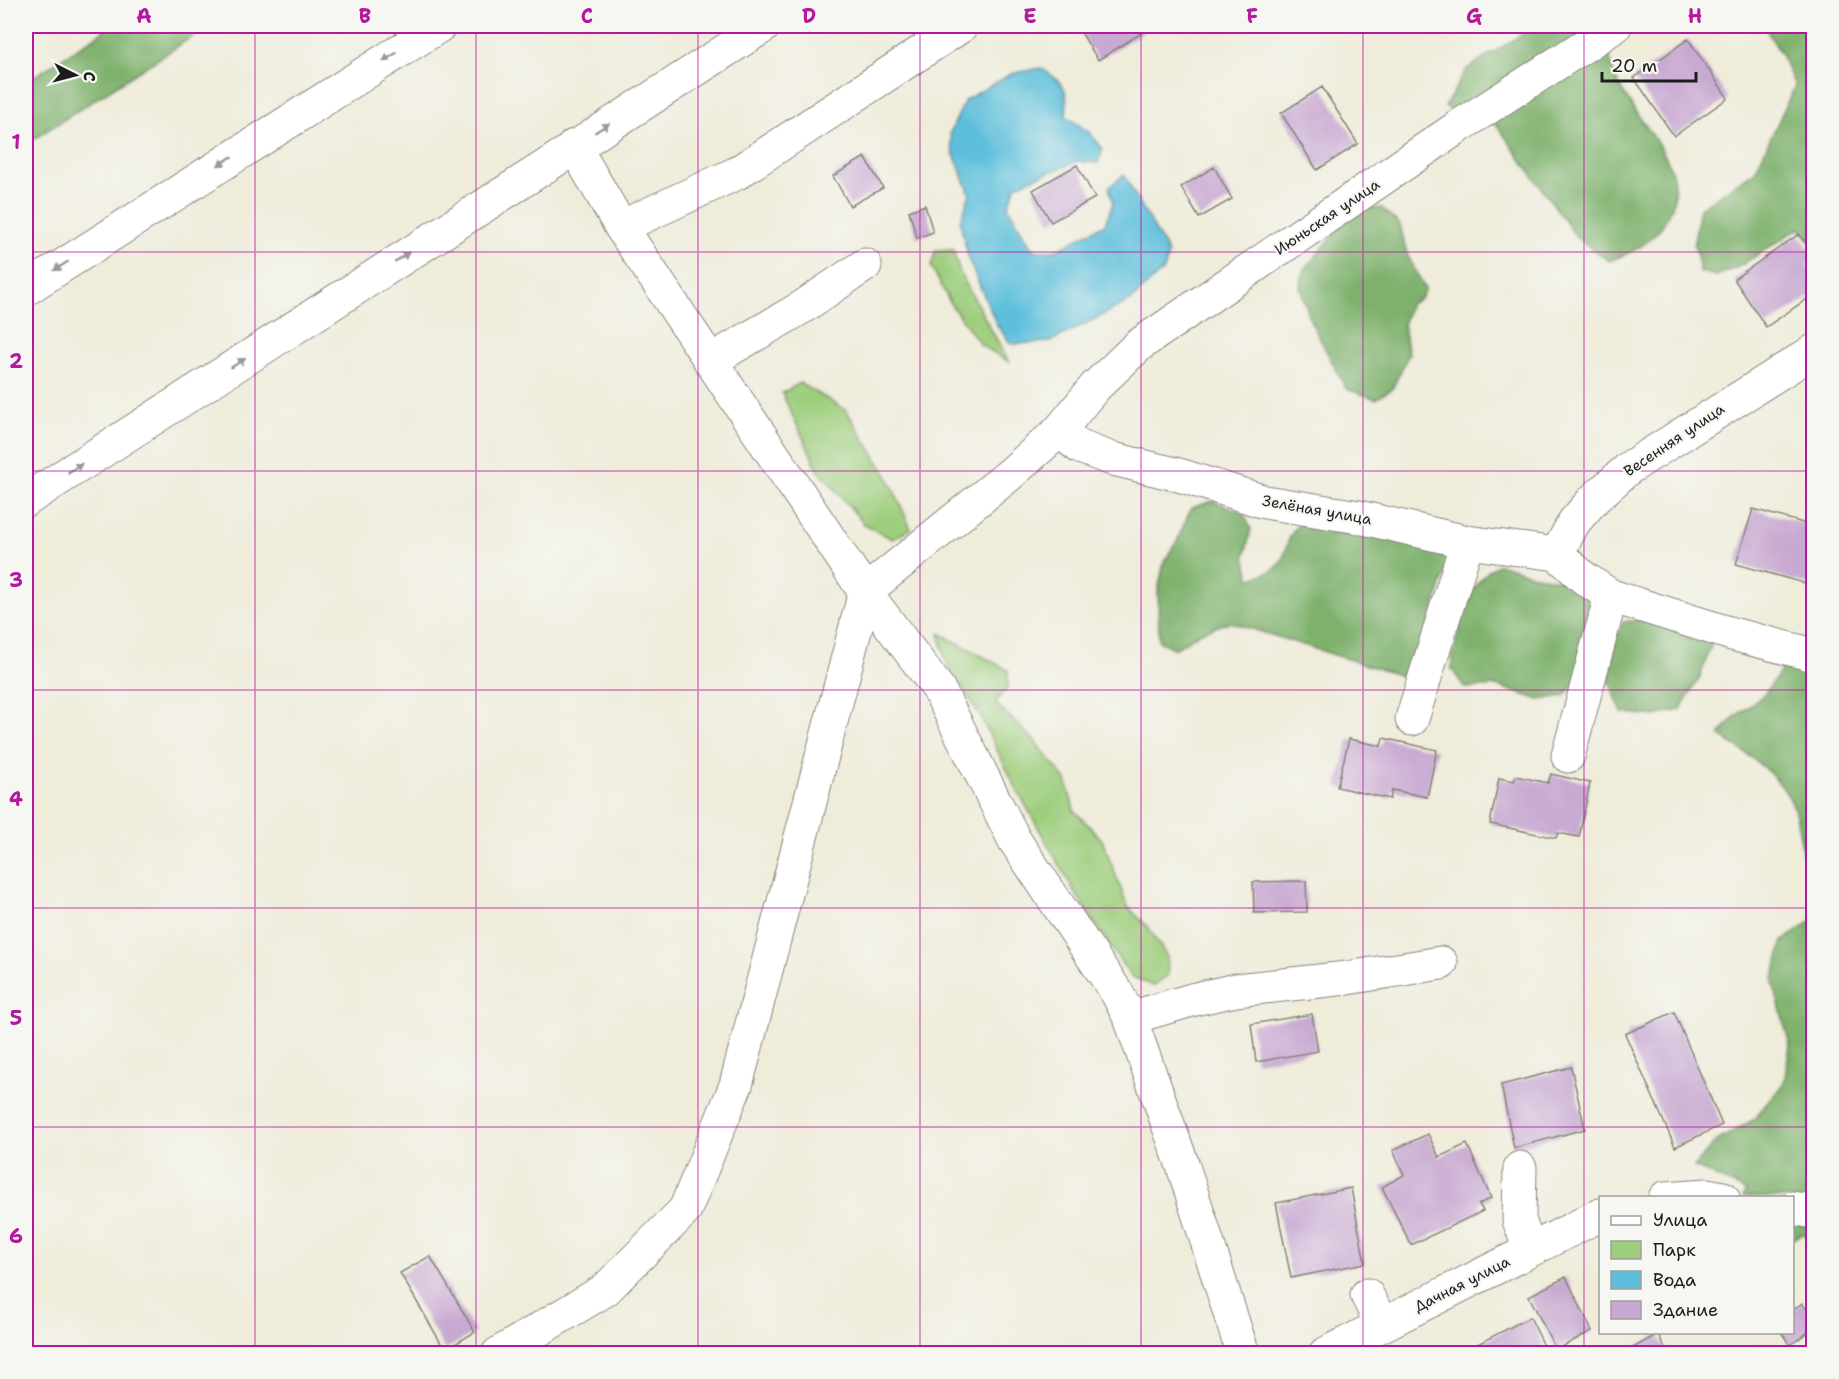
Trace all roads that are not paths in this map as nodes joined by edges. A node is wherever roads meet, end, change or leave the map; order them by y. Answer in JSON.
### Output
{"nodes":[{"id":1,"x":439,"y":26,"type":"edge"},
{"id":2,"x":764,"y":26,"type":"edge"},
{"id":3,"x":961,"y":26,"type":"edge"},
{"id":4,"x":1615,"y":26,"type":"edge"},
{"id":5,"x":574,"y":146,"type":"junction"},
{"id":6,"x":621,"y":226,"type":"junction"},
{"id":7,"x":865,"y":265,"type":"dead end"},
{"id":8,"x":26,"y":289,"type":"edge"},
{"id":9,"x":1814,"y":351,"type":"edge"},
{"id":10,"x":711,"y":361,"type":"junction"},
{"id":11,"x":1059,"y":431,"type":"junction"},
{"id":12,"x":26,"y":500,"type":"edge"},
{"id":13,"x":1467,"y":542,"type":"junction"},
{"id":14,"x":1557,"y":554,"type":"junction"},
{"id":15,"x":865,"y":592,"type":"junction"},
{"id":16,"x":1611,"y":596,"type":"junction"},
{"id":17,"x":1814,"y":655,"type":"edge"},
{"id":18,"x":1412,"y":719,"type":"dead end"},
{"id":19,"x":1568,"y":756,"type":"dead end"},
{"id":20,"x":1442,"y":963,"type":"dead end"},
{"id":21,"x":1130,"y":1018,"type":"junction"},
{"id":22,"x":1520,"y":1168,"type":"dead end"},
{"id":23,"x":1686,"y":1196,"type":"edge"},
{"id":24,"x":1715,"y":1196,"type":"edge"},
{"id":25,"x":1794,"y":1208,"type":"edge"},
{"id":26,"x":1814,"y":1212,"type":"edge"},
{"id":27,"x":1599,"y":1216,"type":"edge"},
{"id":28,"x":1530,"y":1250,"type":"junction"},
{"id":29,"x":1367,"y":1295,"type":"dead end"},
{"id":30,"x":1382,"y":1325,"type":"junction"},
{"id":31,"x":498,"y":1353,"type":"edge"},
{"id":32,"x":1243,"y":1353,"type":"edge"},
{"id":33,"x":1325,"y":1353,"type":"edge"}],
"edges":[{"from":1,"to":8,"type":"main road","one_way":true},
{"from":5,"to":2,"type":"main road","one_way":true},
{"from":3,"to":6,"type":"main road"},
{"from":4,"to":11,"type":"main road","name":"Июньская улица"},
{"from":5,"to":6,"type":"main road"},
{"from":12,"to":5,"type":"main road","one_way":true},
{"from":6,"to":10,"type":"main road"},
{"from":7,"to":10,"type":"main road"},
{"from":9,"to":14,"type":"main road","name":"Весенняя улица"},
{"from":10,"to":15,"type":"main road"},
{"from":11,"to":13,"type":"main road","name":"Зелёная улица"},
{"from":11,"to":15,"type":"main road"},
{"from":13,"to":14,"type":"main road","name":"Зелёная улица"},
{"from":13,"to":18,"type":"main road"},
{"from":14,"to":16,"type":"main road"},
{"from":15,"to":21,"type":"main road"},
{"from":15,"to":31,"type":"main road"},
{"from":16,"to":17,"type":"main road"},
{"from":16,"to":19,"type":"main road"},
{"from":20,"to":21,"type":"main road"},
{"from":21,"to":32,"type":"main road"},
{"from":22,"to":28,"type":"main road"},
{"from":23,"to":24,"type":"main road"},
{"from":25,"to":26,"type":"main road"},
{"from":27,"to":28,"type":"main road","name":"Дачная улица"},
{"from":28,"to":30,"type":"main road","name":"Дачная улица"},
{"from":29,"to":30,"type":"main road"},
{"from":30,"to":33,"type":"main road","name":"Дачная улица"}]}
